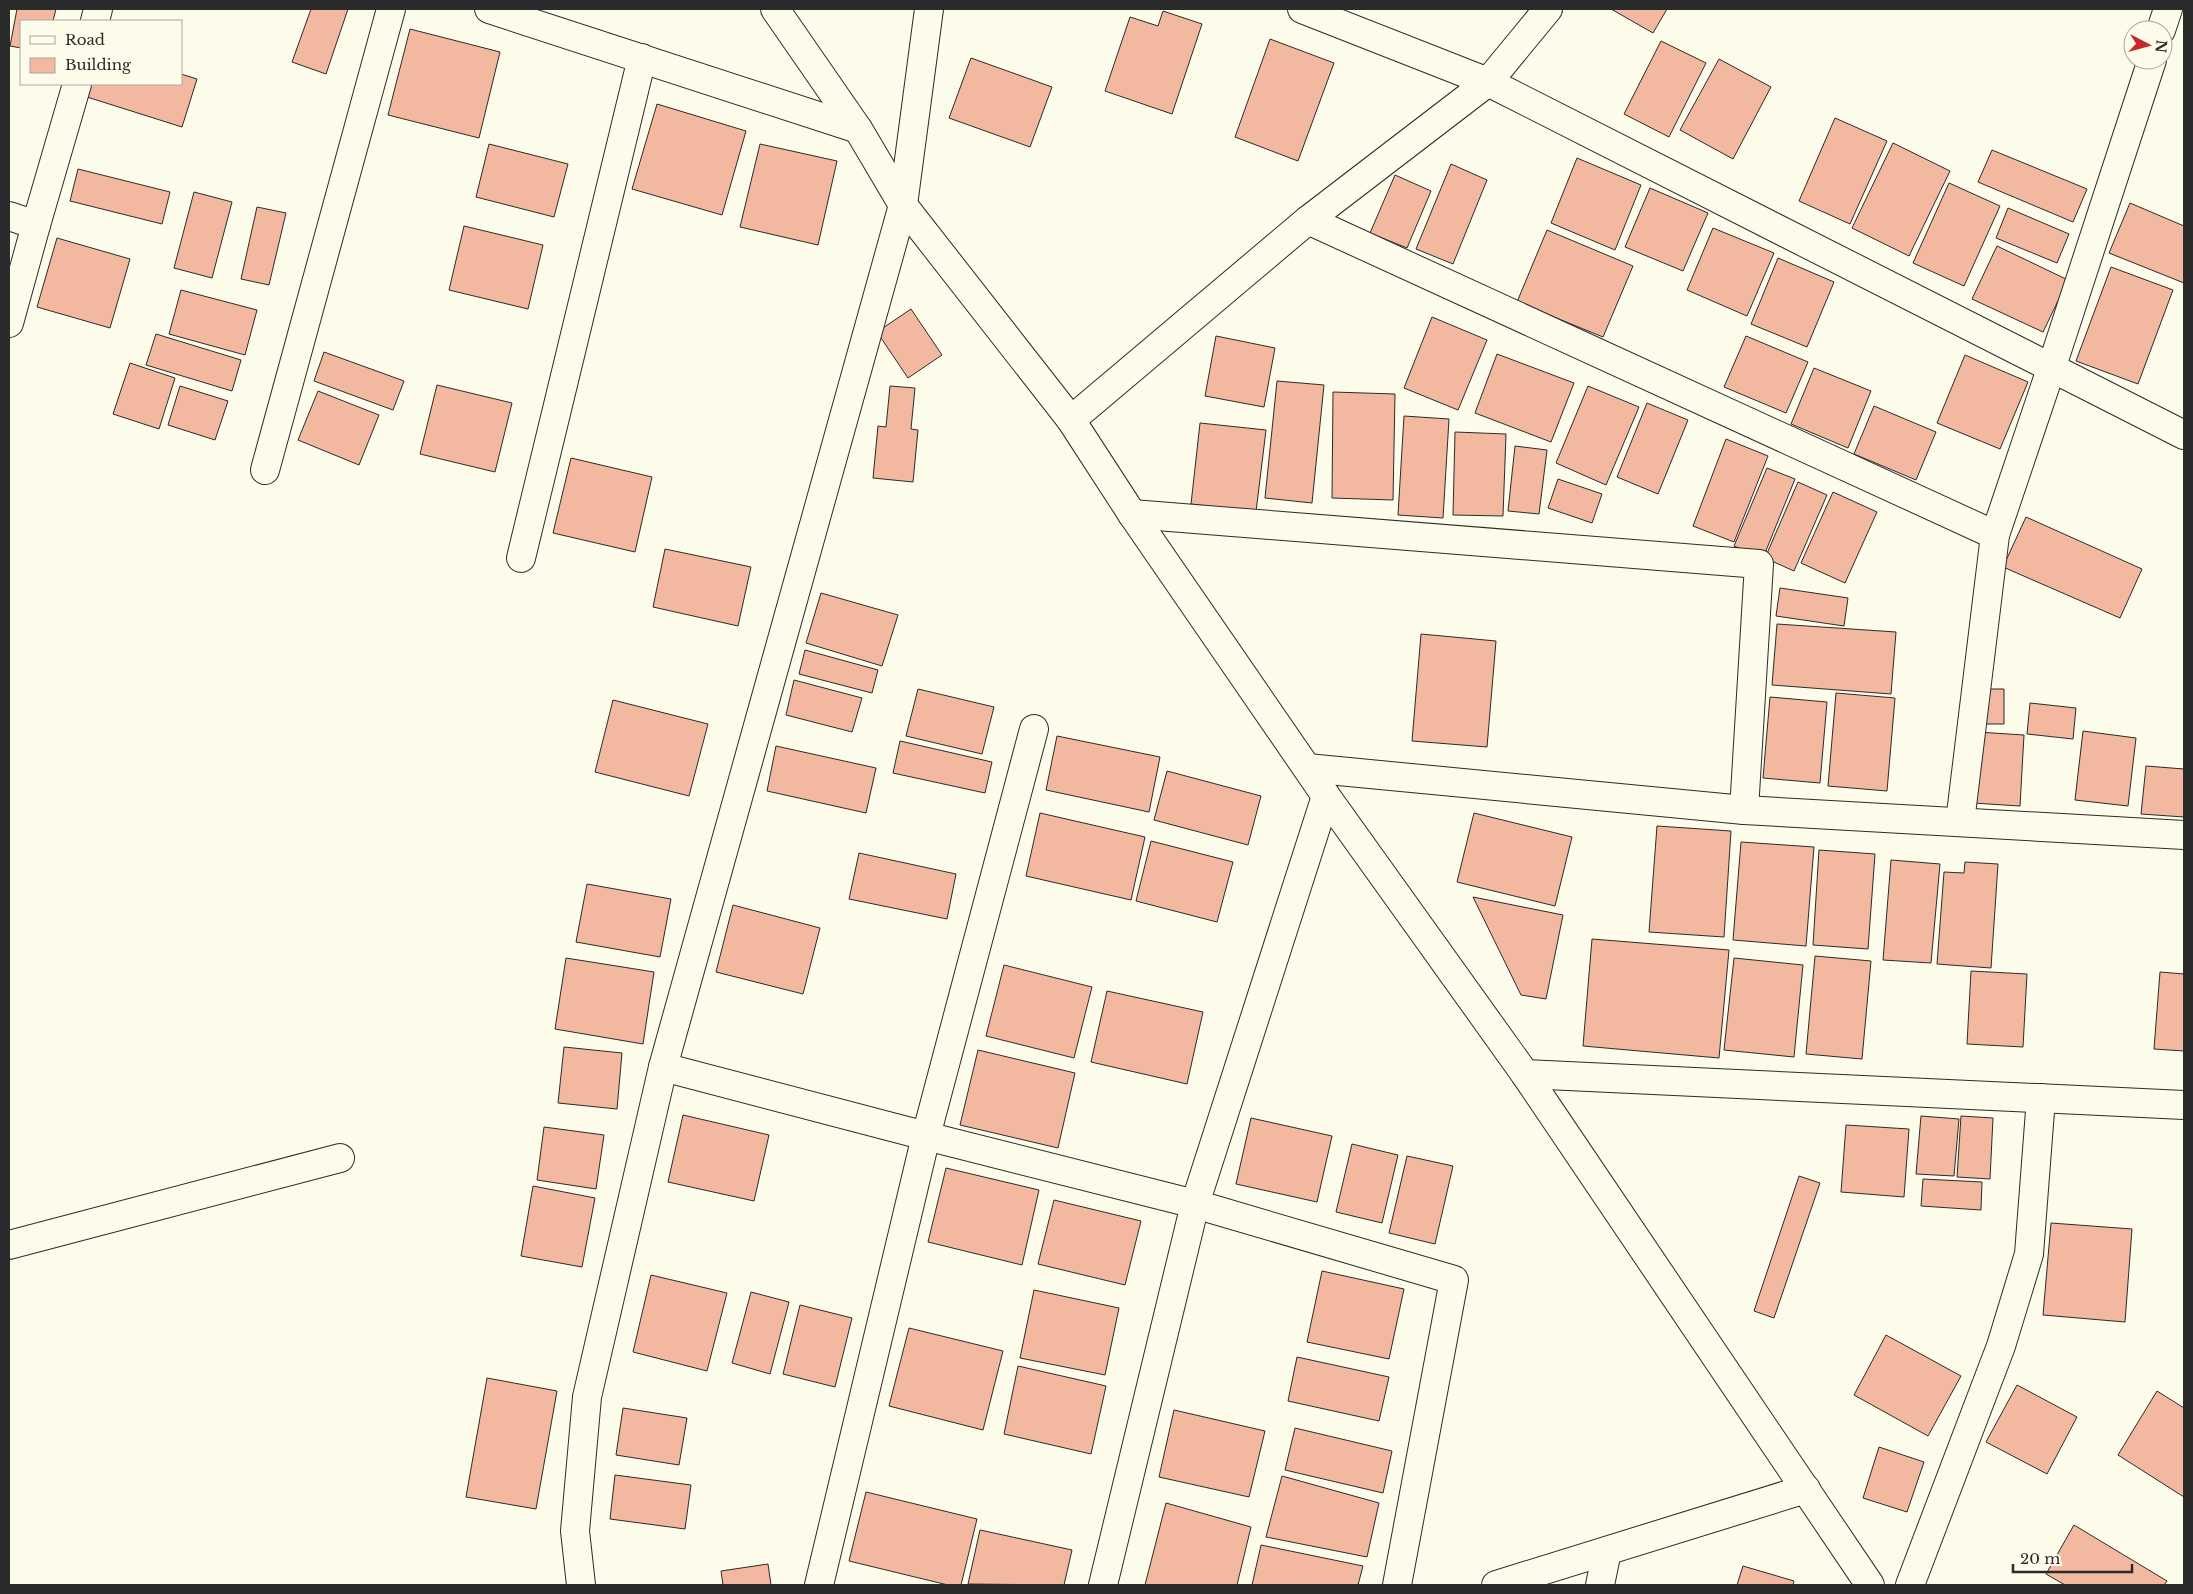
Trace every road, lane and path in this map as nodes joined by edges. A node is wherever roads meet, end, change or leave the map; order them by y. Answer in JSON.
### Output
{"nodes":[{"id":1,"x":391,"y":9,"type":"edge"},
{"id":2,"x":489,"y":9,"type":"edge"},
{"id":3,"x":775,"y":9,"type":"edge"},
{"id":4,"x":929,"y":9,"type":"edge"},
{"id":5,"x":1302,"y":9,"type":"edge"},
{"id":6,"x":1548,"y":9,"type":"edge"},
{"id":7,"x":2173,"y":9,"type":"edge"},
{"id":8,"x":2184,"y":24,"type":"edge"},
{"id":9,"x":642,"y":58,"type":"junction"},
{"id":10,"x":2149,"y":70,"type":"edge"},
{"id":11,"x":1488,"y":82,"type":"junction"},
{"id":12,"x":77,"y":85,"type":"edge"},
{"id":13,"x":858,"y":129,"type":"junction"},
{"id":14,"x":902,"y":205,"type":"junction"},
{"id":15,"x":9,"y":216,"type":"edge"},
{"id":16,"x":1308,"y":220,"type":"junction"},
{"id":17,"x":36,"y":225,"type":"junction"},
{"id":18,"x":9,"y":323,"type":"edge"},
{"id":19,"x":2052,"y":366,"type":"junction"},
{"id":20,"x":1071,"y":420,"type":"junction"},
{"id":21,"x":2184,"y":434,"type":"edge"},
{"id":22,"x":266,"y":470,"type":"dead end"},
{"id":23,"x":1132,"y":514,"type":"junction"},
{"id":24,"x":1995,"y":535,"type":"junction"},
{"id":25,"x":520,"y":558,"type":"dead end"},
{"id":26,"x":1034,"y":729,"type":"dead end"},
{"id":27,"x":1307,"y":768,"type":"junction"},
{"id":28,"x":1326,"y":796,"type":"junction"},
{"id":29,"x":1744,"y":810,"type":"junction"},
{"id":30,"x":1960,"y":822,"type":"junction"},
{"id":31,"x":2184,"y":835,"type":"edge"},
{"id":32,"x":663,"y":1067,"type":"junction"},
{"id":33,"x":1525,"y":1074,"type":"junction"},
{"id":34,"x":2042,"y":1098,"type":"junction"},
{"id":35,"x":2184,"y":1105,"type":"edge"},
{"id":36,"x":926,"y":1136,"type":"junction"},
{"id":37,"x":340,"y":1158,"type":"dead end"},
{"id":38,"x":1195,"y":1204,"type":"junction"},
{"id":39,"x":9,"y":1245,"type":"edge"},
{"id":40,"x":1806,"y":1489,"type":"junction"},
{"id":41,"x":1607,"y":1551,"type":"junction"},
{"id":42,"x":581,"y":1585,"type":"edge"},
{"id":43,"x":819,"y":1585,"type":"edge"},
{"id":44,"x":1103,"y":1585,"type":"edge"},
{"id":45,"x":1397,"y":1585,"type":"edge"},
{"id":46,"x":1496,"y":1585,"type":"edge"},
{"id":47,"x":1600,"y":1585,"type":"edge"},
{"id":48,"x":1870,"y":1585,"type":"edge"},
{"id":49,"x":1910,"y":1585,"type":"edge"}],
"edges":[{"from":1,"to":22,"type":"street"},
{"from":2,"to":9,"type":"street"},
{"from":3,"to":13,"type":"street"},
{"from":4,"to":14,"type":"street"},
{"from":5,"to":11,"type":"street"},
{"from":6,"to":11,"type":"street"},
{"from":7,"to":8,"type":"street"},
{"from":9,"to":13,"type":"street"},
{"from":9,"to":25,"type":"street"},
{"from":10,"to":19,"type":"street"},
{"from":11,"to":16,"type":"street"},
{"from":11,"to":19,"type":"street"},
{"from":12,"to":17,"type":"street"},
{"from":13,"to":14,"type":"street"},
{"from":14,"to":20,"type":"street"},
{"from":14,"to":32,"type":"street"},
{"from":15,"to":17,"type":"street"},
{"from":16,"to":20,"type":"street"},
{"from":16,"to":24,"type":"street"},
{"from":17,"to":18,"type":"street"},
{"from":19,"to":21,"type":"street"},
{"from":19,"to":24,"type":"street"},
{"from":20,"to":23,"type":"street"},
{"from":23,"to":27,"type":"street"},
{"from":23,"to":29,"type":"street"},
{"from":24,"to":30,"type":"street"},
{"from":26,"to":36,"type":"street"},
{"from":27,"to":28,"type":"street"},
{"from":27,"to":29,"type":"street"},
{"from":28,"to":33,"type":"street"},
{"from":28,"to":38,"type":"street"},
{"from":29,"to":30,"type":"street"},
{"from":30,"to":31,"type":"street"},
{"from":32,"to":36,"type":"street"},
{"from":32,"to":42,"type":"street"},
{"from":33,"to":34,"type":"street"},
{"from":33,"to":40,"type":"street"},
{"from":34,"to":35,"type":"street"},
{"from":34,"to":49,"type":"street"},
{"from":36,"to":38,"type":"street"},
{"from":36,"to":43,"type":"street"},
{"from":37,"to":39,"type":"street"},
{"from":38,"to":44,"type":"street"},
{"from":38,"to":45,"type":"street"},
{"from":40,"to":41,"type":"street"},
{"from":40,"to":48,"type":"street"},
{"from":41,"to":46,"type":"street"},
{"from":41,"to":47,"type":"street"}]}
